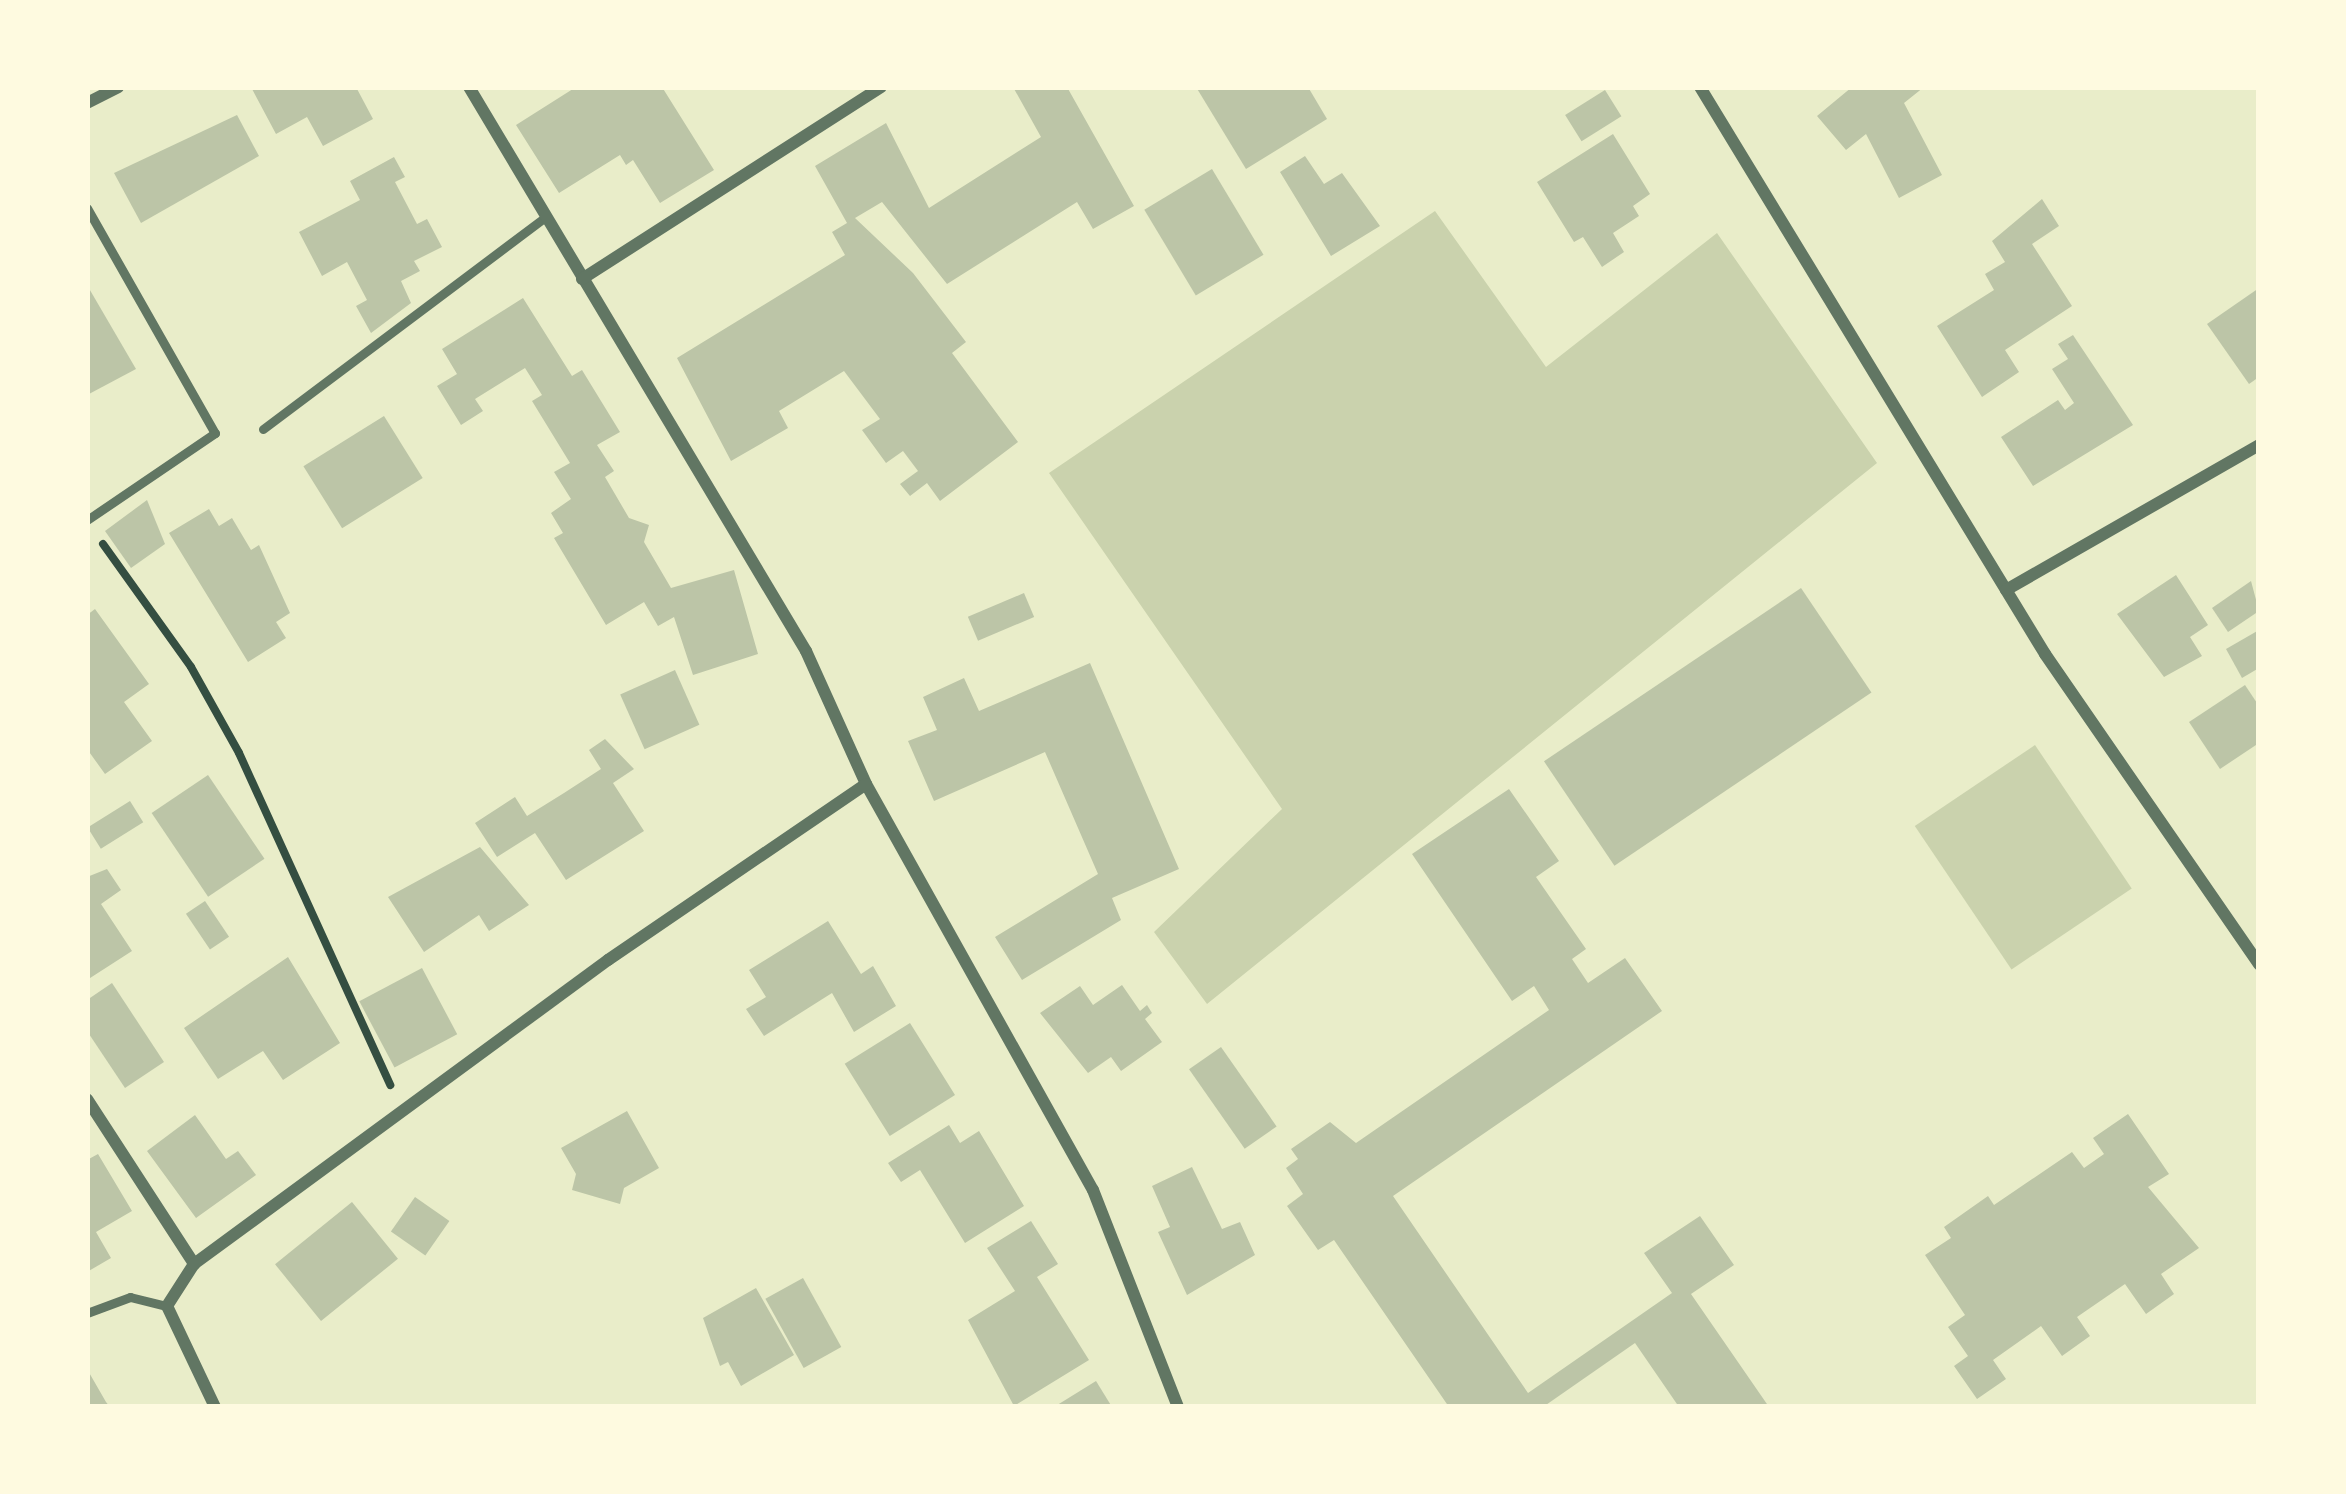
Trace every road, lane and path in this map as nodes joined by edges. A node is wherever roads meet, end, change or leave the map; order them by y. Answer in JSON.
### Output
{"nodes":[{"id":1,"x":118,"y":87,"type":"edge"},
{"id":2,"x":469,"y":87,"type":"edge"},
{"id":3,"x":881,"y":87,"type":"edge"},
{"id":4,"x":1700,"y":87,"type":"edge"},
{"id":5,"x":87,"y":103,"type":"edge"},
{"id":6,"x":87,"y":208,"type":"edge"},
{"id":7,"x":544,"y":218,"type":"junction"},
{"id":8,"x":582,"y":279,"type":"junction"},
{"id":9,"x":263,"y":429,"type":"dead end"},
{"id":10,"x":2259,"y":445,"type":"edge"},
{"id":11,"x":87,"y":520,"type":"edge"},
{"id":12,"x":96,"y":535,"type":"dead end"},
{"id":13,"x":2006,"y":590,"type":"junction"},
{"id":14,"x":866,"y":784,"type":"junction"},
{"id":15,"x":2259,"y":964,"type":"edge"},
{"id":16,"x":87,"y":1099,"type":"edge"},
{"id":17,"x":402,"y":1108,"type":"junction"},
{"id":18,"x":194,"y":1264,"type":"junction"},
{"id":19,"x":166,"y":1306,"type":"junction"},
{"id":20,"x":87,"y":1312,"type":"edge"},
{"id":21,"x":215,"y":1407,"type":"edge"},
{"id":22,"x":1178,"y":1407,"type":"edge"}],
"edges":[{"from":1,"to":5,"type":"street"},
{"from":2,"to":7,"type":"street"},
{"from":3,"to":8,"type":"street"},
{"from":4,"to":13,"type":"street"},
{"from":6,"to":11,"type":"lane"},
{"from":7,"to":8,"type":"street"},
{"from":7,"to":9,"type":"lane"},
{"from":8,"to":14,"type":"street"},
{"from":10,"to":13,"type":"street"},
{"from":12,"to":17,"type":"path"},
{"from":13,"to":15,"type":"street"},
{"from":14,"to":17,"type":"street"},
{"from":14,"to":22,"type":"street"},
{"from":16,"to":18,"type":"street"},
{"from":17,"to":18,"type":"street"},
{"from":18,"to":19,"type":"street"},
{"from":19,"to":20,"type":"lane"},
{"from":19,"to":21,"type":"street"}]}
